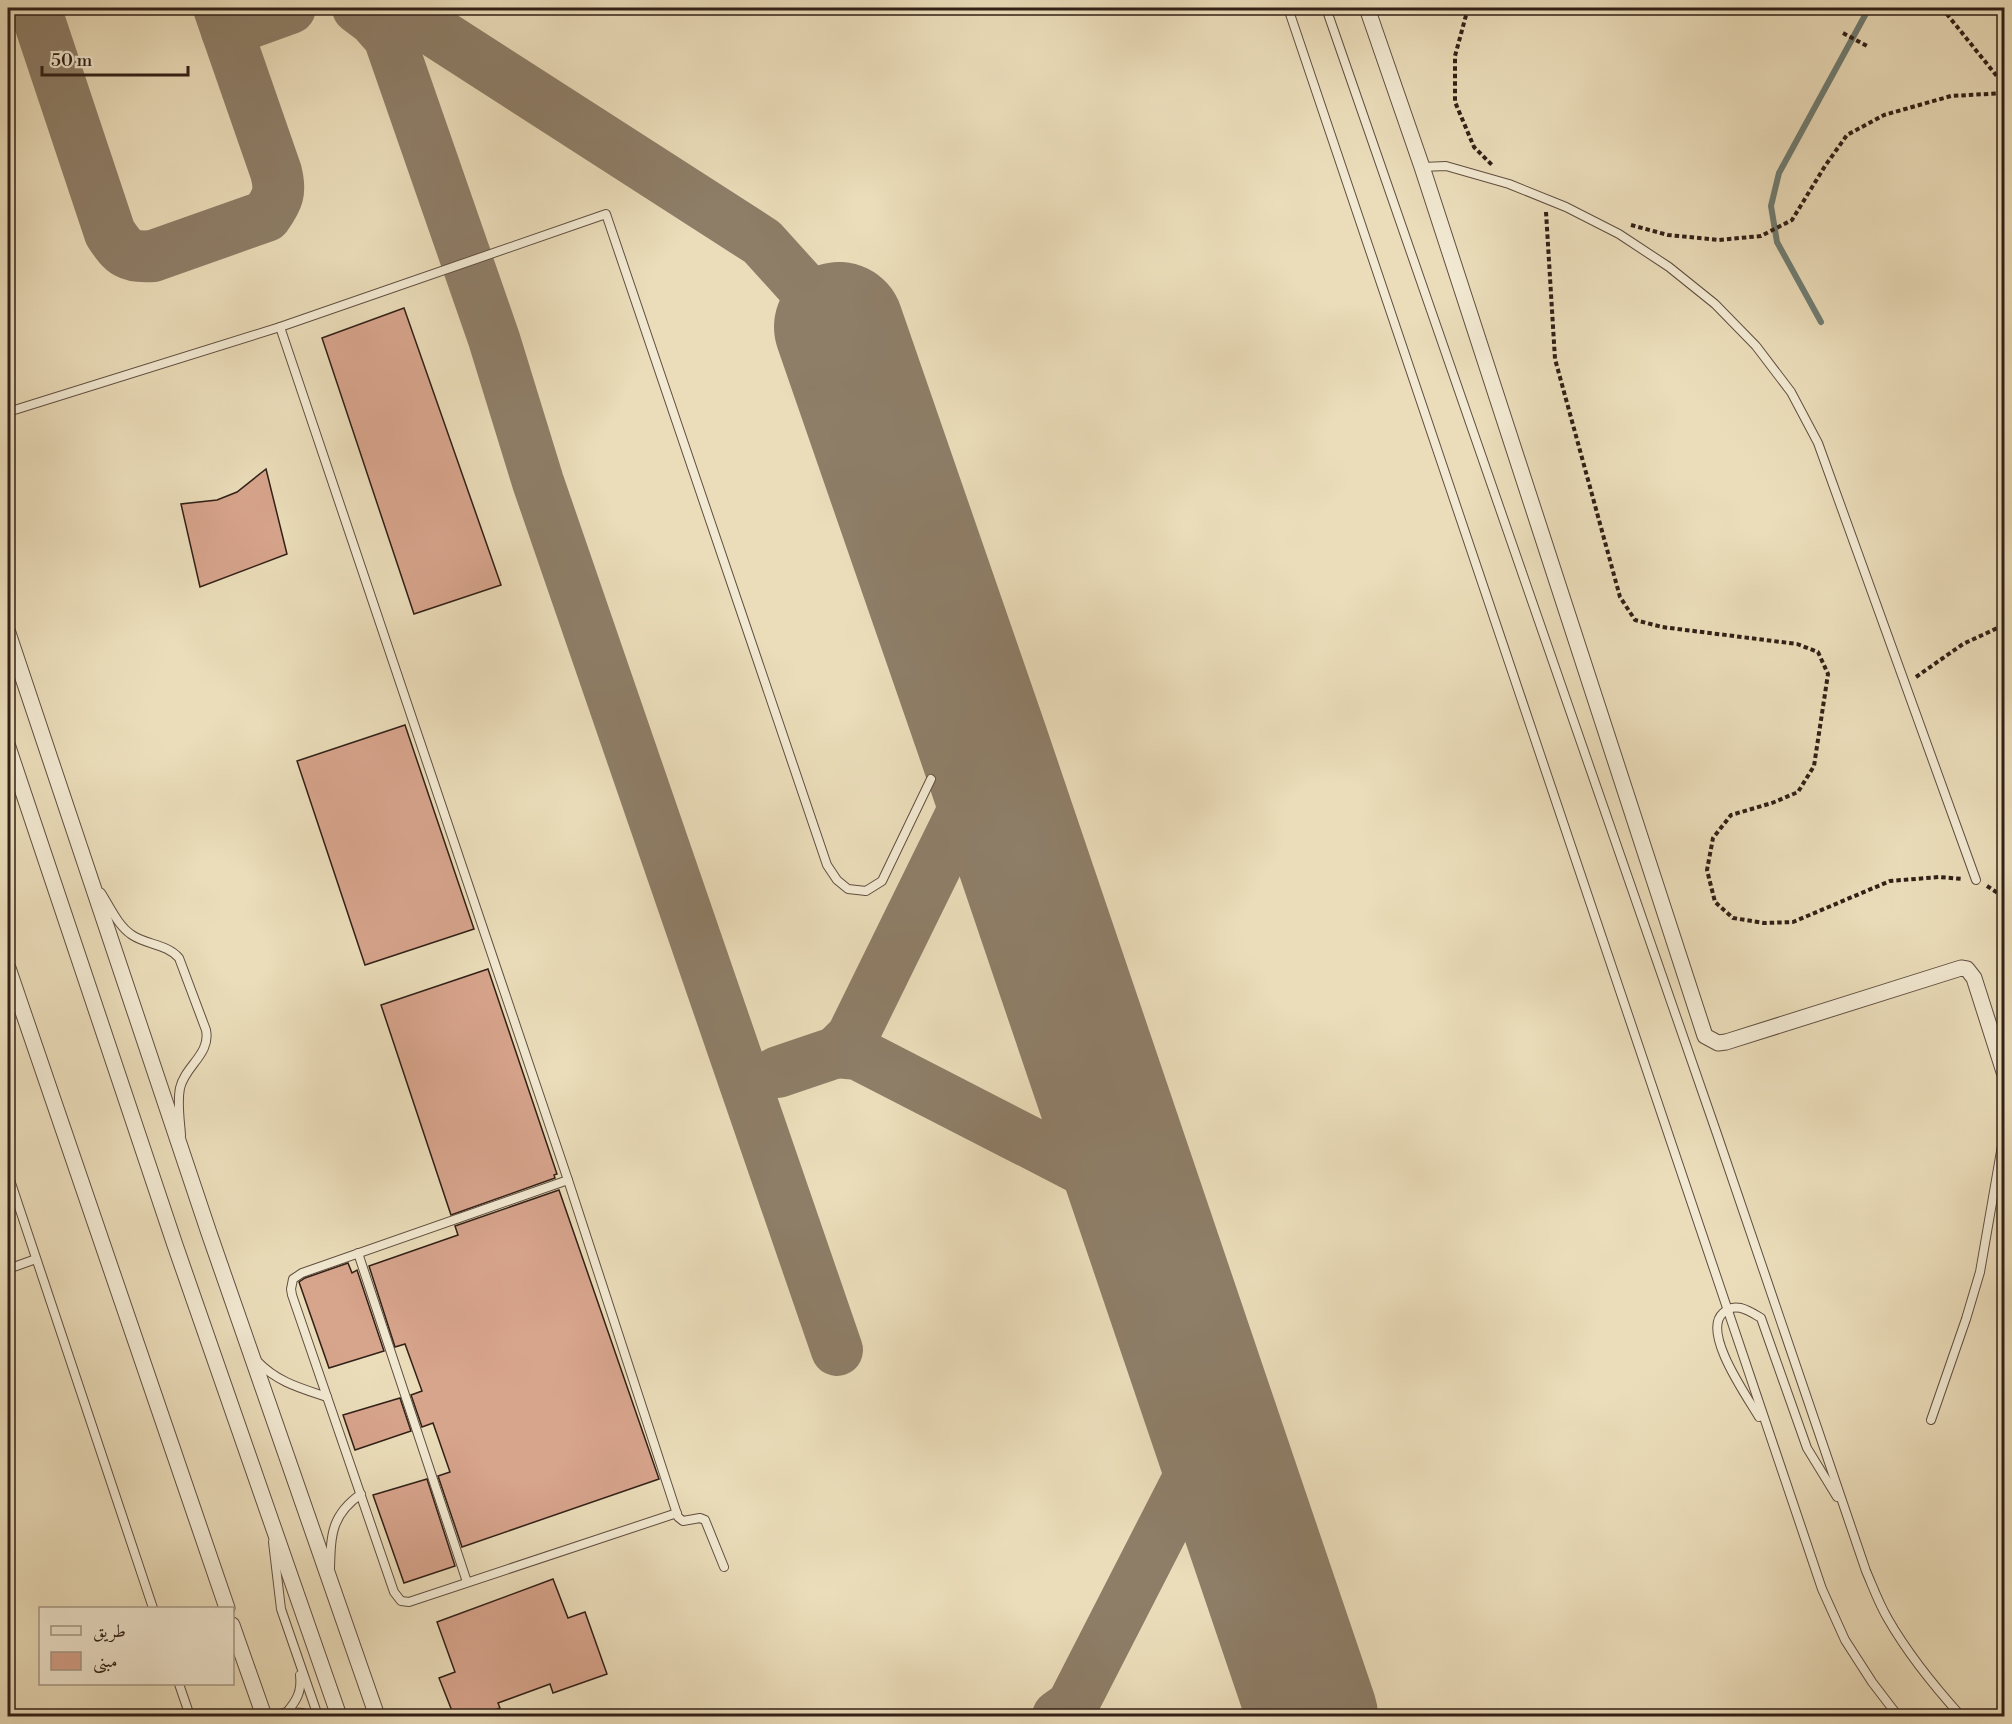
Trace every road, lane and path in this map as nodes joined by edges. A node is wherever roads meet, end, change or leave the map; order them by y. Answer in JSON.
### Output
{"nodes":[{"id":1,"x":1288,"y":8,"type":"edge"},
{"id":2,"x":1326,"y":8,"type":"edge"},
{"id":3,"x":1367,"y":8,"type":"edge"},
{"id":4,"x":1468,"y":8,"type":"edge"},
{"id":5,"x":1942,"y":8,"type":"edge"},
{"id":6,"x":1844,"y":33,"type":"dead end"},
{"id":7,"x":1867,"y":45,"type":"dead end"},
{"id":8,"x":2004,"y":86,"type":"edge"},
{"id":9,"x":2004,"y":93,"type":"edge"},
{"id":10,"x":1422,"y":166,"type":"junction"},
{"id":11,"x":1509,"y":184,"type":"junction"},
{"id":12,"x":1546,"y":199,"type":"junction"},
{"id":13,"x":1623,"y":222,"type":"dead end"},
{"id":14,"x":280,"y":327,"type":"junction"},
{"id":15,"x":8,"y":412,"type":"edge"},
{"id":16,"x":2004,"y":625,"type":"edge"},
{"id":17,"x":8,"y":633,"type":"edge"},
{"id":18,"x":1906,"y":684,"type":"junction"},
{"id":19,"x":8,"y":747,"type":"edge"},
{"id":20,"x":931,"y":779,"type":"dead end"},
{"id":21,"x":87,"y":869,"type":"junction"},
{"id":22,"x":1976,"y":880,"type":"junction"},
{"id":23,"x":2004,"y":897,"type":"edge"},
{"id":24,"x":8,"y":968,"type":"edge"},
{"id":25,"x":2004,"y":1072,"type":"edge"},
{"id":26,"x":2004,"y":1134,"type":"edge"},
{"id":27,"x":182,"y":1152,"type":"junction"},
{"id":28,"x":8,"y":1174,"type":"edge"},
{"id":29,"x":568,"y":1180,"type":"junction"},
{"id":30,"x":358,"y":1253,"type":"junction"},
{"id":31,"x":36,"y":1259,"type":"junction"},
{"id":32,"x":8,"y":1269,"type":"edge"},
{"id":33,"x":1726,"y":1310,"type":"junction"},
{"id":34,"x":251,"y":1355,"type":"junction"},
{"id":35,"x":327,"y":1396,"type":"junction"},
{"id":36,"x":1931,"y":1420,"type":"dead end"},
{"id":37,"x":1767,"y":1430,"type":"junction"},
{"id":38,"x":361,"y":1494,"type":"junction"},
{"id":39,"x":1844,"y":1508,"type":"junction"},
{"id":40,"x":677,"y":1513,"type":"junction"},
{"id":41,"x":269,"y":1515,"type":"junction"},
{"id":42,"x":724,"y":1567,"type":"dead end"},
{"id":43,"x":330,"y":1579,"type":"junction"},
{"id":44,"x":467,"y":1582,"type":"junction"},
{"id":45,"x":153,"y":1607,"type":"edge"},
{"id":46,"x":227,"y":1607,"type":"edge"},
{"id":47,"x":234,"y":1631,"type":"edge"},
{"id":48,"x":299,"y":1661,"type":"junction"},
{"id":49,"x":180,"y":1685,"type":"edge"},
{"id":50,"x":287,"y":1712,"type":"junction"},
{"id":51,"x":190,"y":1716,"type":"edge"},
{"id":52,"x":264,"y":1716,"type":"edge"},
{"id":53,"x":271,"y":1716,"type":"edge"},
{"id":54,"x":308,"y":1716,"type":"edge"},
{"id":55,"x":318,"y":1716,"type":"edge"},
{"id":56,"x":339,"y":1716,"type":"edge"},
{"id":57,"x":377,"y":1716,"type":"edge"},
{"id":58,"x":1898,"y":1716,"type":"edge"},
{"id":59,"x":1961,"y":1716,"type":"edge"}],
"edges":[{"from":1,"to":33,"type":"lane"},
{"from":2,"to":39,"type":"lane"},
{"from":3,"to":10,"type":"street"},
{"from":4,"to":11,"type":"path"},
{"from":5,"to":8,"type":"path"},
{"from":6,"to":7,"type":"path"},
{"from":9,"to":13,"type":"path"},
{"from":10,"to":11,"type":"lane"},
{"from":10,"to":25,"type":"street"},
{"from":11,"to":12,"type":"lane"},
{"from":12,"to":18,"type":"lane"},
{"from":12,"to":22,"type":"path"},
{"from":14,"to":15,"type":"lane"},
{"from":14,"to":20,"type":"lane"},
{"from":14,"to":29,"type":"lane"},
{"from":16,"to":18,"type":"path"},
{"from":17,"to":21,"type":"street"},
{"from":18,"to":22,"type":"lane"},
{"from":19,"to":41,"type":"street"},
{"from":21,"to":27,"type":"street"},
{"from":21,"to":27,"type":"lane"},
{"from":22,"to":23,"type":"path"},
{"from":24,"to":46,"type":"street"},
{"from":26,"to":36,"type":"lane"},
{"from":27,"to":34,"type":"street"},
{"from":28,"to":31,"type":"lane"},
{"from":29,"to":30,"type":"lane"},
{"from":29,"to":40,"type":"lane"},
{"from":30,"to":35,"type":"lane"},
{"from":30,"to":44,"type":"lane"},
{"from":31,"to":32,"type":"lane"},
{"from":31,"to":45,"type":"lane"},
{"from":33,"to":37,"type":"lane"},
{"from":33,"to":37,"type":"lane"},
{"from":33,"to":39,"type":"lane"},
{"from":34,"to":35,"type":"lane"},
{"from":34,"to":43,"type":"street"},
{"from":35,"to":38,"type":"lane"},
{"from":37,"to":58,"type":"lane"},
{"from":38,"to":43,"type":"lane"},
{"from":38,"to":44,"type":"lane"},
{"from":39,"to":59,"type":"lane"},
{"from":40,"to":42,"type":"lane"},
{"from":40,"to":44,"type":"lane"},
{"from":41,"to":48,"type":"lane"},
{"from":41,"to":56,"type":"street"},
{"from":43,"to":57,"type":"street"},
{"from":47,"to":52,"type":"street"},
{"from":48,"to":50,"type":"lane"},
{"from":48,"to":55,"type":"lane"},
{"from":49,"to":51,"type":"lane"},
{"from":50,"to":53,"type":"lane"},
{"from":50,"to":54,"type":"lane"}]}
